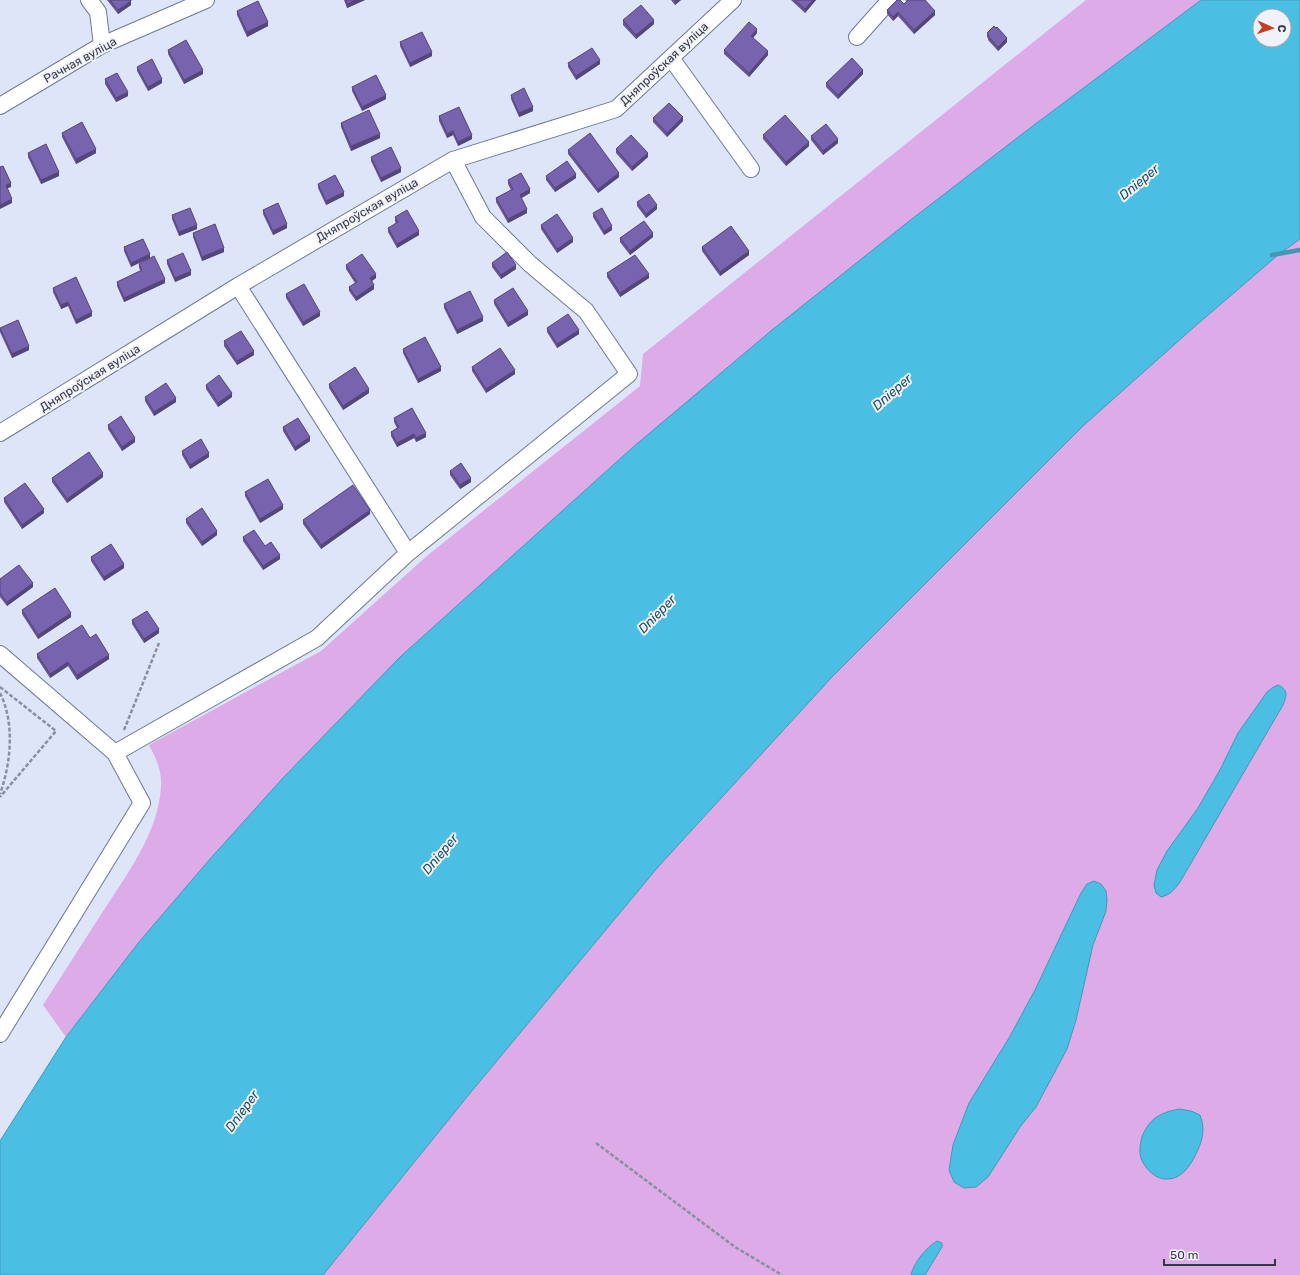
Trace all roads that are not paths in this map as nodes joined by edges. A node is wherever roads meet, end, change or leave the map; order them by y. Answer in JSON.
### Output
{"nodes":[{"id":1,"x":90,"y":0,"type":"edge"},
{"id":2,"x":206,"y":0,"type":"edge"},
{"id":3,"x":733,"y":0,"type":"edge"},
{"id":4,"x":890,"y":0,"type":"edge"},
{"id":5,"x":858,"y":37,"type":"dead end"},
{"id":6,"x":102,"y":45,"type":"junction"},
{"id":7,"x":671,"y":58,"type":"junction"},
{"id":8,"x":0,"y":106,"type":"edge"},
{"id":9,"x":453,"y":160,"type":"junction"},
{"id":10,"x":751,"y":169,"type":"dead end"},
{"id":11,"x":238,"y":286,"type":"junction"},
{"id":12,"x":0,"y":433,"type":"edge"},
{"id":13,"x":408,"y":553,"type":"junction"},
{"id":14,"x":0,"y":654,"type":"edge"},
{"id":15,"x":114,"y":754,"type":"junction"},
{"id":16,"x":0,"y":1034,"type":"edge"}],
"edges":[{"from":1,"to":6,"type":"street"},
{"from":2,"to":6,"type":"street","name":"Рачная вуліца"},
{"from":3,"to":7,"type":"street","name":"Дняпроўская вуліца"},
{"from":4,"to":5,"type":"street"},
{"from":6,"to":8,"type":"street","name":"Рачная вуліца"},
{"from":7,"to":9,"type":"street","name":"Дняпроўская вуліца"},
{"from":7,"to":10,"type":"street"},
{"from":9,"to":11,"type":"street","name":"Дняпроўская вуліца"},
{"from":9,"to":13,"type":"street"},
{"from":11,"to":12,"type":"street","name":"Дняпроўская вуліца"},
{"from":11,"to":13,"type":"street"},
{"from":13,"to":15,"type":"street"},
{"from":14,"to":15,"type":"street"},
{"from":15,"to":16,"type":"street"}]}
